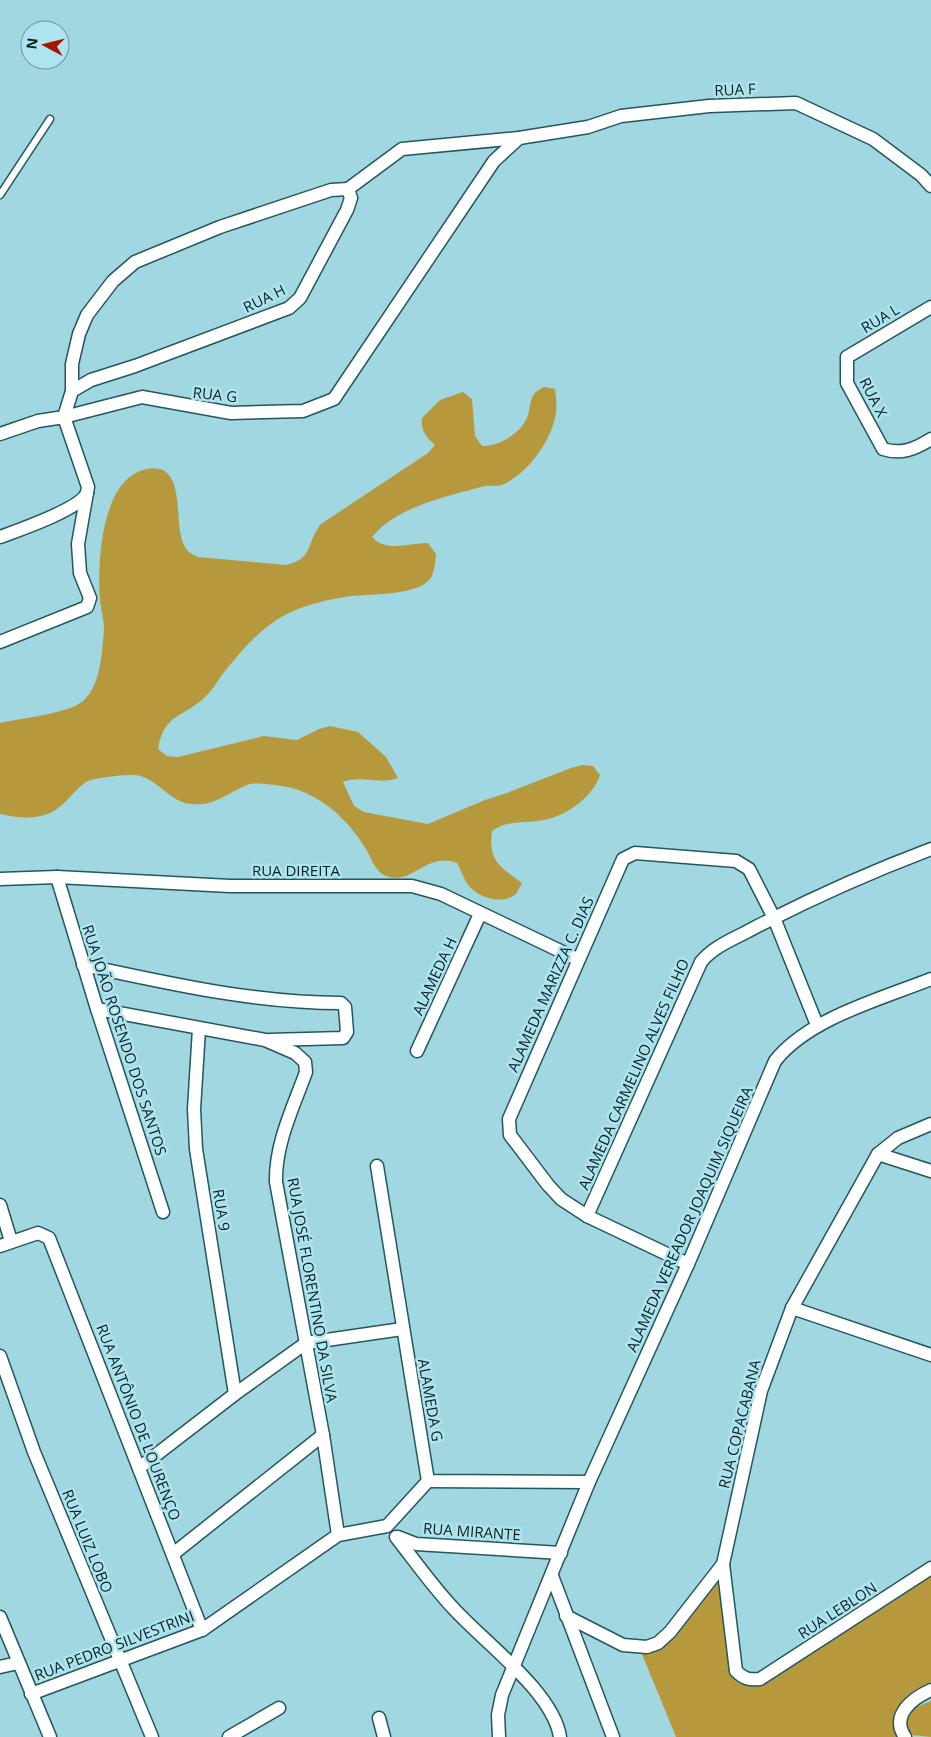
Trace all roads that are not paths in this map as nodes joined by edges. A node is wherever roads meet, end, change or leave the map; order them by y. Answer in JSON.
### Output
{"nodes":[{"id":1,"x":50,"y":120,"type":"dead end"},
{"id":2,"x":519,"y":138,"type":"junction"},
{"id":3,"x":931,"y":186,"type":"edge"},
{"id":4,"x":348,"y":189,"type":"junction"},
{"id":5,"x":0,"y":195,"type":"edge"},
{"id":6,"x":931,"y":307,"type":"edge"},
{"id":7,"x":847,"y":357,"type":"joint"},
{"id":8,"x":72,"y":391,"type":"junction"},
{"id":9,"x":64,"y":417,"type":"junction"},
{"id":10,"x":0,"y":434,"type":"edge"},
{"id":11,"x":931,"y":439,"type":"edge"},
{"id":12,"x":87,"y":493,"type":"junction"},
{"id":13,"x":0,"y":537,"type":"edge"},
{"id":14,"x":0,"y":642,"type":"edge"},
{"id":15,"x":931,"y":849,"type":"edge"},
{"id":16,"x":57,"y":877,"type":"junction"},
{"id":17,"x":0,"y":878,"type":"edge"},
{"id":18,"x":480,"y":914,"type":"junction"},
{"id":19,"x":774,"y":918,"type":"junction"},
{"id":20,"x":577,"y":959,"type":"junction"},
{"id":21,"x":83,"y":965,"type":"junction"},
{"id":22,"x":931,"y":979,"type":"edge"},
{"id":23,"x":97,"y":1009,"type":"junction"},
{"id":24,"x":817,"y":1025,"type":"junction"},
{"id":25,"x":198,"y":1029,"type":"junction"},
{"id":26,"x":265,"y":1040,"type":"junction"},
{"id":27,"x":417,"y":1051,"type":"dead end"},
{"id":28,"x":931,"y":1124,"type":"edge"},
{"id":29,"x":878,"y":1154,"type":"junction"},
{"id":30,"x":377,"y":1166,"type":"dead end"},
{"id":31,"x":931,"y":1171,"type":"edge"},
{"id":32,"x":0,"y":1205,"type":"edge"},
{"id":33,"x":163,"y":1212,"type":"dead end"},
{"id":34,"x":587,"y":1216,"type":"junction"},
{"id":35,"x":5,"y":1243,"type":"edge"},
{"id":36,"x":688,"y":1264,"type":"junction"},
{"id":37,"x":792,"y":1308,"type":"junction"},
{"id":38,"x":402,"y":1329,"type":"junction"},
{"id":39,"x":306,"y":1343,"type":"junction"},
{"id":40,"x":931,"y":1355,"type":"edge"},
{"id":41,"x":0,"y":1356,"type":"edge"},
{"id":42,"x":235,"y":1394,"type":"junction"},
{"id":43,"x":323,"y":1435,"type":"junction"},
{"id":44,"x":139,"y":1468,"type":"junction"},
{"id":45,"x":428,"y":1481,"type":"junction"},
{"id":46,"x":589,"y":1482,"type":"junction"},
{"id":47,"x":388,"y":1526,"type":"junction"},
{"id":48,"x":338,"y":1535,"type":"junction"},
{"id":49,"x":396,"y":1537,"type":"junction"},
{"id":50,"x":561,"y":1553,"type":"junction"},
{"id":51,"x":173,"y":1554,"type":"junction"},
{"id":52,"x":723,"y":1564,"type":"junction"},
{"id":53,"x":931,"y":1568,"type":"edge"},
{"id":54,"x":552,"y":1576,"type":"junction"},
{"id":55,"x":566,"y":1616,"type":"junction"},
{"id":56,"x":0,"y":1617,"type":"edge"},
{"id":57,"x":202,"y":1630,"type":"junction"},
{"id":58,"x":119,"y":1662,"type":"junction"},
{"id":59,"x":18,"y":1663,"type":"junction"},
{"id":60,"x":0,"y":1667,"type":"edge"},
{"id":61,"x":514,"y":1668,"type":"junction"},
{"id":62,"x":760,"y":1679,"type":"joint"},
{"id":63,"x":931,"y":1690,"type":"edge"},
{"id":64,"x":31,"y":1694,"type":"junction"},
{"id":65,"x":279,"y":1708,"type":"dead end"},
{"id":66,"x":379,"y":1718,"type":"dead end"},
{"id":67,"x":50,"y":1737,"type":"edge"},
{"id":68,"x":152,"y":1737,"type":"edge"},
{"id":69,"x":230,"y":1737,"type":"edge"},
{"id":70,"x":384,"y":1737,"type":"edge"},
{"id":71,"x":499,"y":1737,"type":"edge"},
{"id":72,"x":560,"y":1737,"type":"edge"},
{"id":73,"x":613,"y":1737,"type":"edge"},
{"id":74,"x":905,"y":1737,"type":"edge"}],
"edges":[{"from":1,"to":5,"type":"lane"},
{"from":2,"to":3,"type":"street","name":"RUA F"},
{"from":2,"to":4,"type":"street"},
{"from":2,"to":9,"type":"street","name":"RUA G"},
{"from":4,"to":8,"type":"street","name":"RUA H"},
{"from":4,"to":8,"type":"street"},
{"from":6,"to":7,"type":"street","name":"RUA L"},
{"from":7,"to":11,"type":"street","name":"RUA X"},
{"from":8,"to":9,"type":"street"},
{"from":9,"to":10,"type":"street"},
{"from":9,"to":12,"type":"street"},
{"from":12,"to":13,"type":"street"},
{"from":12,"to":14,"type":"street"},
{"from":15,"to":19,"type":"street","name":"ALAMEDA CARMELINO ALVES FILHO"},
{"from":16,"to":17,"type":"street","name":"RUA DIREITA"},
{"from":16,"to":18,"type":"street","name":"RUA DIREITA"},
{"from":16,"to":21,"type":"street","name":"RUA JOÃO ROSENDO DOS SANTOS"},
{"from":18,"to":20,"type":"street","name":"RUA DIREITA"},
{"from":18,"to":27,"type":"street","name":"ALAMEDA H"},
{"from":19,"to":20,"type":"street","name":"ALAMEDA MARIZZA C. DIAS"},
{"from":19,"to":24,"type":"street"},
{"from":19,"to":34,"type":"street","name":"ALAMEDA CARMELINO ALVES FILHO"},
{"from":20,"to":34,"type":"street","name":"ALAMEDA MARIZZA C. DIAS"},
{"from":21,"to":23,"type":"street","name":"RUA JOÃO ROSENDO DOS SANTOS"},
{"from":21,"to":26,"type":"street"},
{"from":22,"to":24,"type":"street","name":"ALAMEDA VEREADOR JOAQUIM SIQUEIRA"},
{"from":23,"to":25,"type":"street","name":"RUA JOSÉ FLORENTINO DA SILVA"},
{"from":23,"to":33,"type":"street","name":"RUA JOÃO ROSENDO DOS SANTOS"},
{"from":24,"to":36,"type":"street","name":"ALAMEDA VEREADOR JOAQUIM SIQUEIRA"},
{"from":25,"to":26,"type":"street","name":"RUA JOSÉ FLORENTINO DA SILVA"},
{"from":25,"to":42,"type":"street","name":"RUA 9"},
{"from":26,"to":39,"type":"street","name":"RUA JOSÉ FLORENTINO DA SILVA"},
{"from":28,"to":29,"type":"street","name":"RUA COPACABANA"},
{"from":29,"to":31,"type":"street"},
{"from":29,"to":37,"type":"street","name":"RUA COPACABANA"},
{"from":30,"to":38,"type":"street","name":"ALAMEDA G"},
{"from":32,"to":35,"type":"street"},
{"from":34,"to":36,"type":"street"},
{"from":35,"to":44,"type":"street","name":"RUA ANTÔNIO DE LOURENÇO"},
{"from":36,"to":46,"type":"street","name":"ALAMEDA VEREADOR JOAQUIM SIQUEIRA"},
{"from":37,"to":40,"type":"street"},
{"from":37,"to":52,"type":"street","name":"RUA COPACABANA"},
{"from":38,"to":39,"type":"street"},
{"from":38,"to":45,"type":"street","name":"ALAMEDA G"},
{"from":39,"to":42,"type":"street"},
{"from":39,"to":43,"type":"street","name":"RUA JOSÉ FLORENTINO DA SILVA"},
{"from":41,"to":58,"type":"street","name":"RUA LUIZ LOBO"},
{"from":42,"to":44,"type":"street"},
{"from":43,"to":48,"type":"street","name":"RUA JOSÉ FLORENTINO DA SILVA"},
{"from":43,"to":51,"type":"street"},
{"from":44,"to":51,"type":"street","name":"RUA ANTÔNIO DE LOURENÇO"},
{"from":45,"to":46,"type":"street"},
{"from":45,"to":47,"type":"street"},
{"from":46,"to":50,"type":"street","name":"ALAMEDA VEREADOR JOAQUIM SIQUEIRA"},
{"from":47,"to":48,"type":"street","name":"RUA PEDRO SILVESTRINI"},
{"from":47,"to":49,"type":"street"},
{"from":48,"to":57,"type":"street","name":"RUA PEDRO SILVESTRINI"},
{"from":49,"to":50,"type":"street","name":"RUA MIRANTE"},
{"from":49,"to":61,"type":"street"},
{"from":50,"to":54,"type":"street","name":"ALAMEDA VEREADOR JOAQUIM SIQUEIRA"},
{"from":51,"to":57,"type":"street","name":"RUA ANTÔNIO DE LOURENÇO"},
{"from":52,"to":55,"type":"street"},
{"from":52,"to":62,"type":"street","name":"RUA COPACABANA"},
{"from":53,"to":62,"type":"street","name":"RUA LEBLON"},
{"from":54,"to":55,"type":"street"},
{"from":54,"to":61,"type":"street","name":"ALAMEDA VEREADOR JOAQUIM SIQUEIRA"},
{"from":55,"to":73,"type":"street"},
{"from":56,"to":59,"type":"street"},
{"from":57,"to":58,"type":"street","name":"RUA PEDRO SILVESTRINI"},
{"from":58,"to":64,"type":"street","name":"RUA PEDRO SILVESTRINI"},
{"from":58,"to":68,"type":"street","name":"RUA LUIZ LOBO"},
{"from":59,"to":60,"type":"street"},
{"from":59,"to":64,"type":"street"},
{"from":61,"to":71,"type":"street","name":"ALAMEDA VEREADOR JOAQUIM SIQUEIRA"},
{"from":61,"to":72,"type":"street"},
{"from":63,"to":74,"type":"street"},
{"from":64,"to":67,"type":"street"},
{"from":65,"to":69,"type":"street"},
{"from":66,"to":70,"type":"street"}]}
